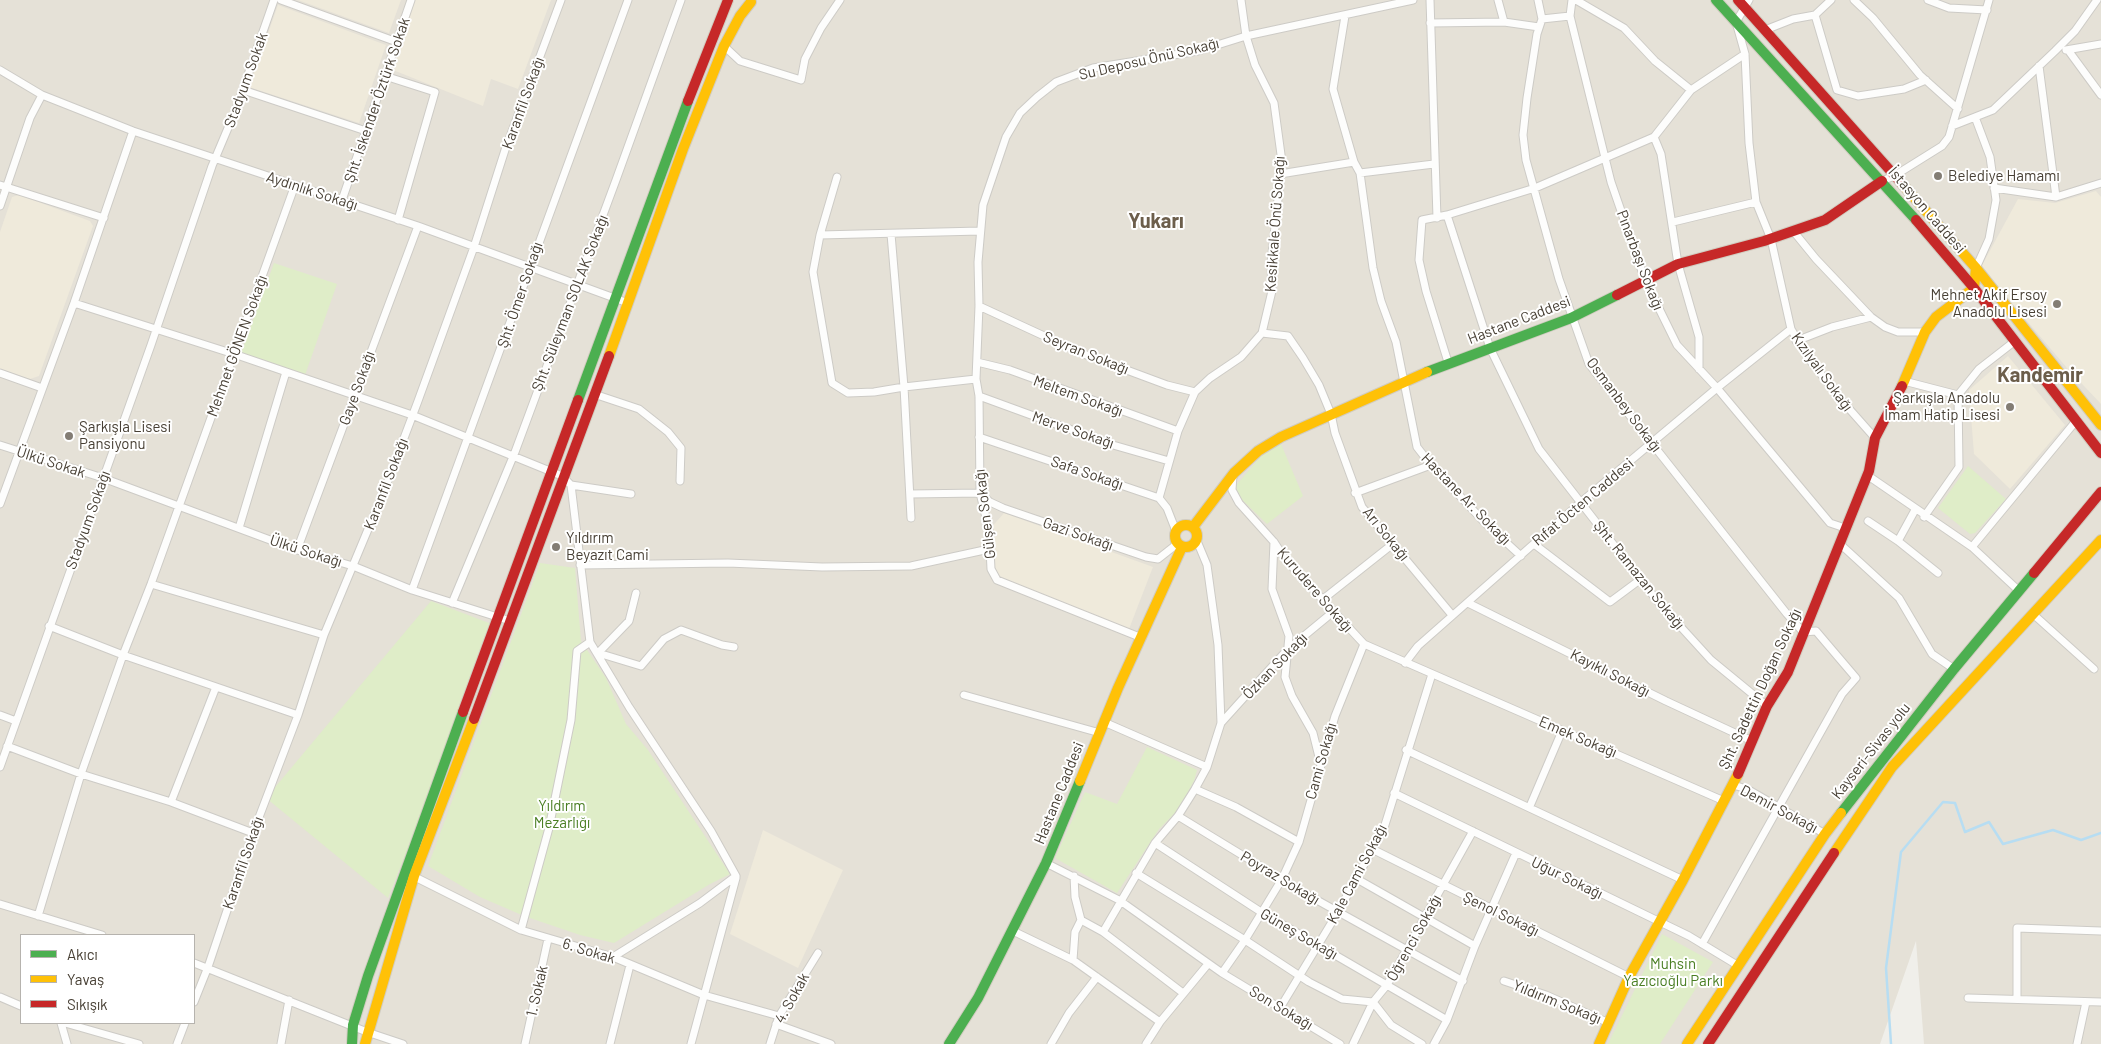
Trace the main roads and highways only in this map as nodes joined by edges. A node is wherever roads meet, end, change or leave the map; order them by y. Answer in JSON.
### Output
{"nodes":[{"id":1,"x":728,"y":0,"type":"edge"},
{"id":2,"x":751,"y":0,"type":"edge"},
{"id":3,"x":1716,"y":0,"type":"edge"},
{"id":4,"x":1744,"y":2,"type":"edge"},
{"id":5,"x":1882,"y":181,"type":"junction"},
{"id":6,"x":1976,"y":268,"type":"junction"},
{"id":7,"x":1974,"y":288,"type":"junction"},
{"id":8,"x":2101,"y":425,"type":"edge"},
{"id":9,"x":2101,"y":453,"type":"edge"},
{"id":10,"x":2101,"y":492,"type":"edge"},
{"id":11,"x":1193,"y":527,"type":"junction"},
{"id":12,"x":2101,"y":540,"type":"edge"},
{"id":13,"x":1180,"y":545,"type":"junction"},
{"id":14,"x":409,"y":874,"type":"junction"},
{"id":15,"x":352,"y":1044,"type":"edge"},
{"id":16,"x":365,"y":1044,"type":"edge"},
{"id":17,"x":949,"y":1044,"type":"edge"},
{"id":18,"x":1599,"y":1044,"type":"edge"},
{"id":19,"x":1687,"y":1044,"type":"edge"},
{"id":20,"x":1708,"y":1044,"type":"edge"}],
"edges":[{"from":1,"to":14,"type":"main road"},
{"from":2,"to":14,"type":"main road"},
{"from":3,"to":5,"type":"main road","name":"İstasyon Caddesi"},
{"from":4,"to":6,"type":"main road","name":"İstasyon Caddesi"},
{"from":5,"to":7,"type":"main road","name":"İstasyon Caddesi"},
{"from":5,"to":11,"type":"main road","name":"Hastane Caddesi"},
{"from":6,"to":7,"type":"main road"},
{"from":6,"to":8,"type":"main road","name":"İstasyon Caddesi"},
{"from":7,"to":9,"type":"main road","name":"İstasyon Caddesi"},
{"from":7,"to":18,"type":"main road","name":"Şht. Sadettin Doğan Sokağı"},
{"from":10,"to":19,"type":"main road","name":"Kayseri-Sivas yolu"},
{"from":11,"to":13,"type":"main road"},
{"from":11,"to":13,"type":"main road"},
{"from":12,"to":20,"type":"main road","name":"Kayseri-Sivas yolu"},
{"from":13,"to":17,"type":"main road","name":"Hastane Caddesi"},
{"from":14,"to":15,"type":"main road"},
{"from":14,"to":16,"type":"main road"}]}
